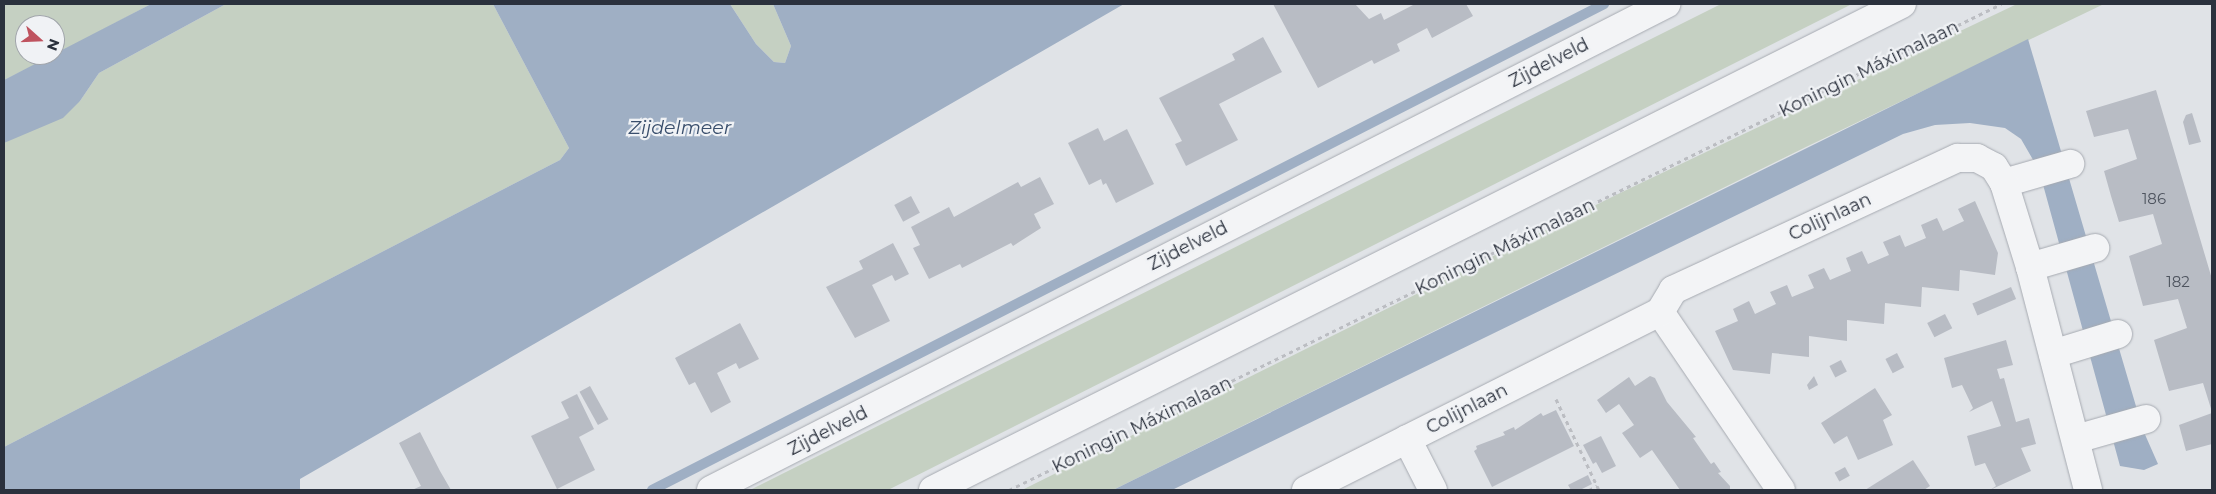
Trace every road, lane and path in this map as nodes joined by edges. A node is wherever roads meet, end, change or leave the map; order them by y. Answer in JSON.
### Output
{"nodes":[{"id":1,"x":1666,"y":4,"type":"edge"},
{"id":2,"x":1902,"y":4,"type":"edge"},
{"id":3,"x":2002,"y":4,"type":"edge"},
{"id":4,"x":2070,"y":164,"type":"dead end"},
{"id":5,"x":2004,"y":183,"type":"junction"},
{"id":6,"x":2095,"y":248,"type":"dead end"},
{"id":7,"x":2030,"y":266,"type":"junction"},
{"id":8,"x":1660,"y":312,"type":"junction"},
{"id":9,"x":2118,"y":334,"type":"dead end"},
{"id":10,"x":2053,"y":354,"type":"junction"},
{"id":11,"x":1542,"y":371,"type":"junction"},
{"id":12,"x":2146,"y":419,"type":"dead end"},
{"id":13,"x":1408,"y":438,"type":"junction"},
{"id":14,"x":2076,"y":439,"type":"junction"},
{"id":15,"x":1598,"y":488,"type":"edge"},
{"id":16,"x":711,"y":490,"type":"edge"},
{"id":17,"x":933,"y":490,"type":"edge"},
{"id":18,"x":1010,"y":490,"type":"edge"},
{"id":19,"x":1306,"y":490,"type":"edge"},
{"id":20,"x":1433,"y":490,"type":"edge"},
{"id":21,"x":1589,"y":490,"type":"edge"},
{"id":22,"x":1781,"y":490,"type":"edge"},
{"id":23,"x":2088,"y":490,"type":"edge"}],
"edges":[{"from":1,"to":16,"type":"street","name":"Zijdelveld"},
{"from":2,"to":17,"type":"street","name":"Koningin Máximalaan"},
{"from":3,"to":18,"type":"path","name":"Koningin Máximalaan"},
{"from":4,"to":5,"type":"street"},
{"from":5,"to":7,"type":"street","name":"Colijnlaan"},
{"from":5,"to":8,"type":"street","name":"Colijnlaan"},
{"from":6,"to":7,"type":"street"},
{"from":7,"to":10,"type":"street","name":"Colijnlaan"},
{"from":8,"to":11,"type":"street","name":"Colijnlaan"},
{"from":8,"to":22,"type":"street"},
{"from":9,"to":10,"type":"street"},
{"from":10,"to":14,"type":"street","name":"Colijnlaan"},
{"from":11,"to":13,"type":"street","name":"Colijnlaan"},
{"from":11,"to":15,"type":"path"},
{"from":12,"to":14,"type":"street"},
{"from":13,"to":19,"type":"street","name":"Colijnlaan"},
{"from":13,"to":20,"type":"street","name":"Colijnlaan"},
{"from":14,"to":23,"type":"street","name":"Colijnlaan"},
{"from":15,"to":21,"type":"path"}]}
